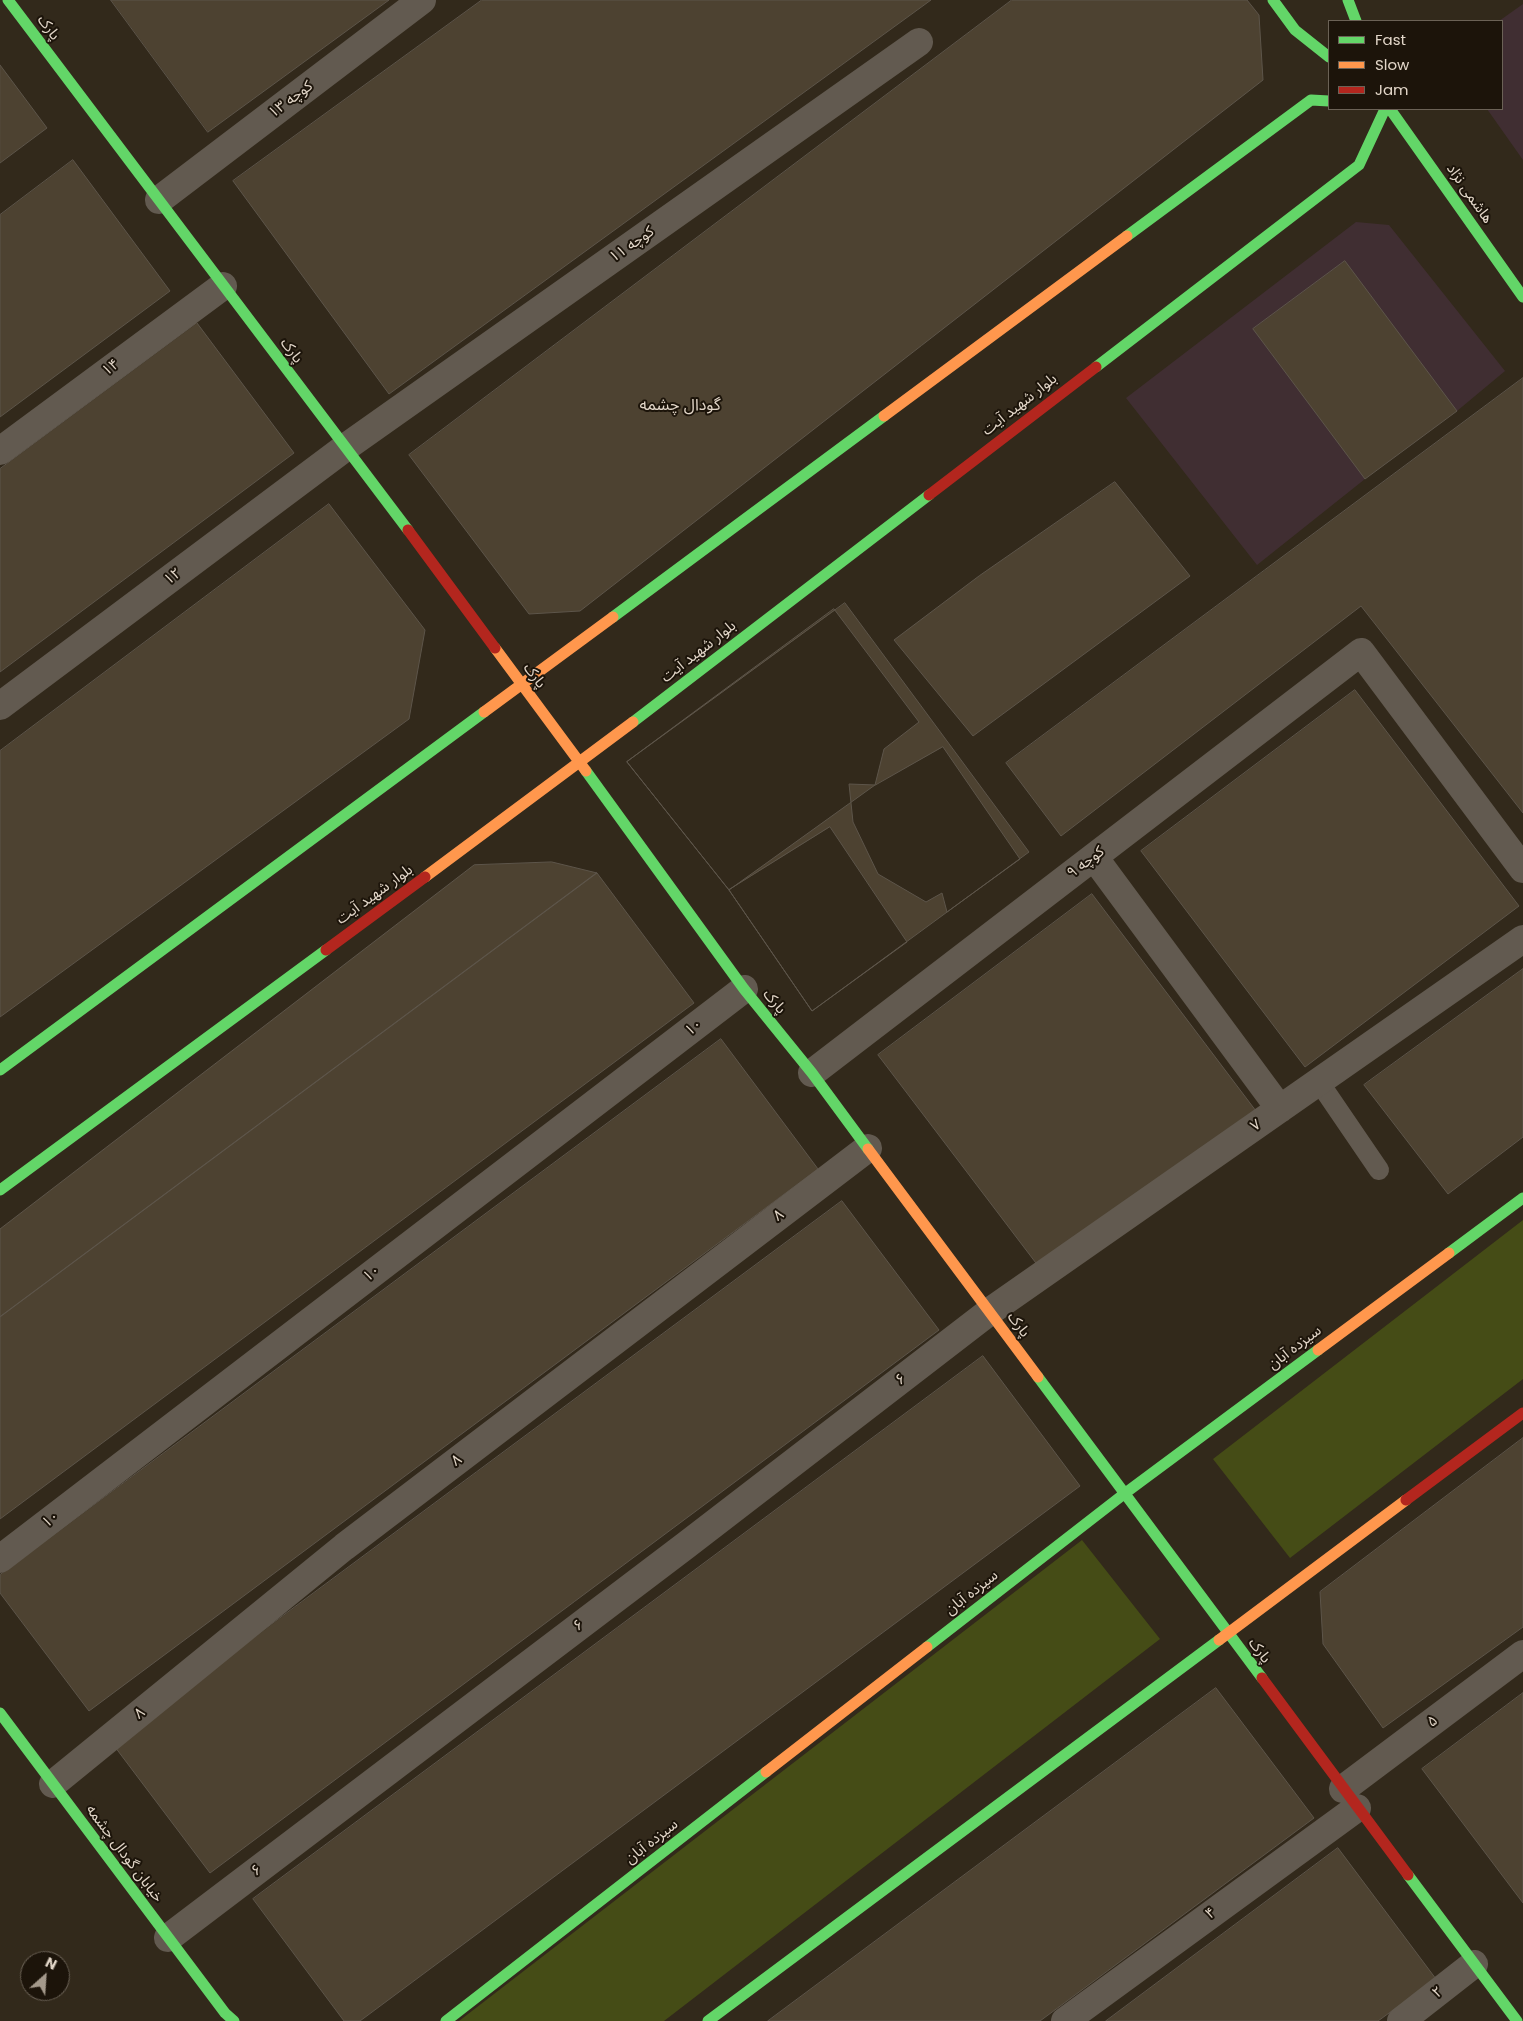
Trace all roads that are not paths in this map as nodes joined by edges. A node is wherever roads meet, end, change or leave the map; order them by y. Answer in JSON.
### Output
{"nodes":[{"id":1,"x":8,"y":0,"type":"edge"},
{"id":2,"x":422,"y":0,"type":"edge"},
{"id":3,"x":1273,"y":0,"type":"edge"},
{"id":4,"x":1348,"y":0,"type":"edge"},
{"id":5,"x":1356,"y":20,"type":"edge"},
{"id":6,"x":919,"y":42,"type":"dead end"},
{"id":7,"x":1328,"y":56,"type":"edge"},
{"id":8,"x":1328,"y":101,"type":"edge"},
{"id":9,"x":1384,"y":110,"type":"edge"},
{"id":10,"x":1391,"y":110,"type":"edge"},
{"id":11,"x":159,"y":200,"type":"junction"},
{"id":12,"x":223,"y":286,"type":"junction"},
{"id":13,"x":1523,"y":297,"type":"edge"},
{"id":14,"x":346,"y":447,"type":"junction"},
{"id":15,"x":0,"y":451,"type":"edge"},
{"id":16,"x":522,"y":685,"type":"junction"},
{"id":17,"x":0,"y":706,"type":"edge"},
{"id":18,"x":580,"y":763,"type":"junction"},
{"id":19,"x":1094,"y":857,"type":"junction"},
{"id":20,"x":1523,"y":869,"type":"edge"},
{"id":21,"x":1523,"y":939,"type":"edge"},
{"id":22,"x":744,"y":989,"type":"junction"},
{"id":23,"x":0,"y":1070,"type":"edge"},
{"id":24,"x":812,"y":1073,"type":"junction"},
{"id":25,"x":1319,"y":1082,"type":"junction"},
{"id":26,"x":1280,"y":1109,"type":"junction"},
{"id":27,"x":868,"y":1148,"type":"junction"},
{"id":28,"x":1379,"y":1170,"type":"dead end"},
{"id":29,"x":0,"y":1190,"type":"edge"},
{"id":30,"x":1523,"y":1198,"type":"edge"},
{"id":31,"x":989,"y":1312,"type":"junction"},
{"id":32,"x":1523,"y":1413,"type":"edge"},
{"id":33,"x":1124,"y":1494,"type":"junction"},
{"id":34,"x":0,"y":1559,"type":"edge"},
{"id":35,"x":1227,"y":1633,"type":"junction"},
{"id":36,"x":1523,"y":1654,"type":"edge"},
{"id":37,"x":0,"y":1713,"type":"edge"},
{"id":38,"x":53,"y":1784,"type":"junction"},
{"id":39,"x":1350,"y":1798,"type":"junction"},
{"id":40,"x":168,"y":1938,"type":"junction"},
{"id":41,"x":1474,"y":1964,"type":"junction"},
{"id":42,"x":226,"y":2017,"type":"edge"},
{"id":43,"x":234,"y":2021,"type":"edge"},
{"id":44,"x":446,"y":2021,"type":"edge"},
{"id":45,"x":708,"y":2021,"type":"edge"},
{"id":46,"x":1065,"y":2021,"type":"edge"},
{"id":47,"x":1401,"y":2021,"type":"edge"},
{"id":48,"x":1517,"y":2021,"type":"edge"}],
"edges":[{"from":1,"to":11,"type":"main road","name":"پارک"},
{"from":2,"to":11,"type":"street","name":"کوچه ۱۳"},
{"from":3,"to":7,"type":"main road"},
{"from":4,"to":5,"type":"main road"},
{"from":6,"to":14,"type":"street","name":"کوچه ۱۱"},
{"from":8,"to":16,"type":"main road"},
{"from":9,"to":18,"type":"main road","name":"بلوار شهید آیت"},
{"from":10,"to":13,"type":"main road","name":"هاشمی نژاد"},
{"from":11,"to":12,"type":"main road","name":"پارک"},
{"from":12,"to":14,"type":"main road","name":"پارک"},
{"from":12,"to":15,"type":"street","name":"۱۴"},
{"from":14,"to":16,"type":"main road","name":"پارک"},
{"from":14,"to":17,"type":"street","name":"۱۲"},
{"from":16,"to":18,"type":"main road","name":"پارک"},
{"from":16,"to":23,"type":"main road"},
{"from":18,"to":22,"type":"main road","name":"پارک"},
{"from":18,"to":29,"type":"main road","name":"بلوار شهید آیت"},
{"from":19,"to":20,"type":"street","name":"کوچه ۹"},
{"from":19,"to":24,"type":"street","name":"کوچه ۹"},
{"from":19,"to":26,"type":"street"},
{"from":21,"to":25,"type":"street","name":"۷"},
{"from":22,"to":24,"type":"main road","name":"پارک"},
{"from":22,"to":34,"type":"street","name":"۱۰"},
{"from":24,"to":27,"type":"main road","name":"پارک"},
{"from":25,"to":26,"type":"street","name":"۷"},
{"from":25,"to":28,"type":"lane"},
{"from":26,"to":31,"type":"street","name":"۷"},
{"from":27,"to":31,"type":"main road","name":"پارک"},
{"from":27,"to":38,"type":"street","name":"۸"},
{"from":30,"to":33,"type":"main road","name":"سیزده آبان"},
{"from":31,"to":33,"type":"main road","name":"پارک"},
{"from":31,"to":40,"type":"street","name":"۶"},
{"from":32,"to":35,"type":"main road"},
{"from":33,"to":35,"type":"main road","name":"پارک"},
{"from":33,"to":44,"type":"main road","name":"سیزده آبان"},
{"from":35,"to":39,"type":"main road","name":"پارک"},
{"from":35,"to":45,"type":"main road"},
{"from":36,"to":39,"type":"street","name":"۵"},
{"from":37,"to":38,"type":"main road","name":"خیابان گودال چشمه"},
{"from":38,"to":40,"type":"main road","name":"خیابان گودال چشمه"},
{"from":39,"to":41,"type":"main road","name":"پارک"},
{"from":39,"to":46,"type":"street","name":"۴"},
{"from":40,"to":42,"type":"main road","name":"خیابان گودال چشمه"},
{"from":41,"to":47,"type":"street","name":"۲"},
{"from":41,"to":48,"type":"main road","name":"پارک"},
{"from":42,"to":43,"type":"main road","name":"خیابان گودال چشمه"}]}
